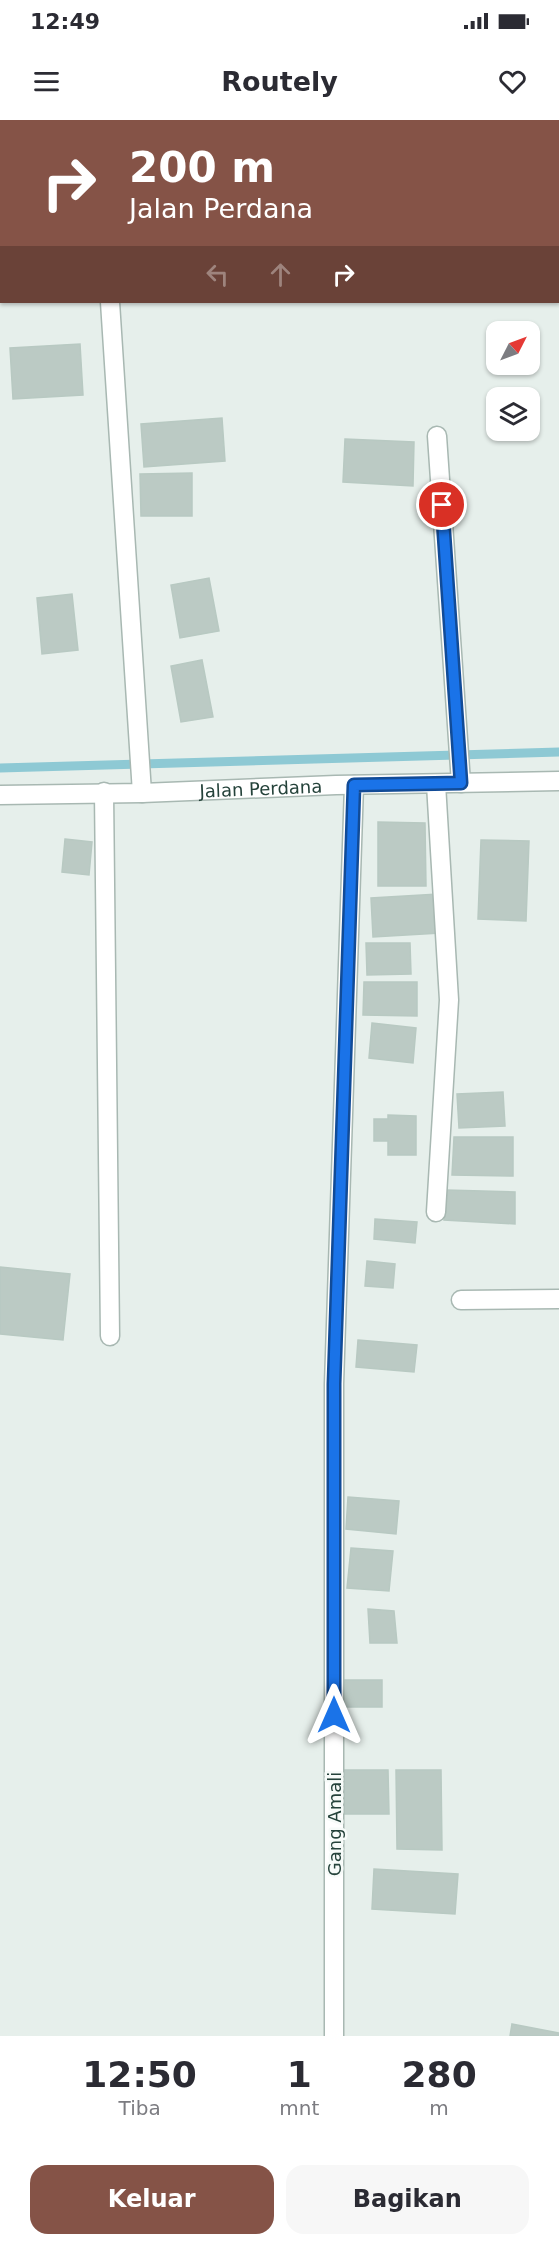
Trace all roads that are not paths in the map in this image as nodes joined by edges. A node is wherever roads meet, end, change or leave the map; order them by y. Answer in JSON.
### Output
{"nodes":[{"id":1,"x":110,"y":303,"type":"edge"},
{"id":2,"x":437,"y":436,"type":"dead end"},
{"id":3,"x":559,"y":781,"type":"edge"},
{"id":4,"x":461,"y":783,"type":"junction"},
{"id":5,"x":436,"y":784,"type":"junction"},
{"id":6,"x":354,"y":785,"type":"junction"},
{"id":7,"x":142,"y":786,"type":"junction"},
{"id":8,"x":104,"y":792,"type":"junction"},
{"id":9,"x":0,"y":795,"type":"edge"},
{"id":10,"x":436,"y":1212,"type":"dead end"},
{"id":11,"x":559,"y":1299,"type":"edge"},
{"id":12,"x":461,"y":1300,"type":"dead end"},
{"id":13,"x":110,"y":1336,"type":"dead end"},
{"id":14,"x":334,"y":2036,"type":"edge"}],
"edges":[{"from":1,"to":7,"type":"street"},
{"from":2,"to":4,"type":"street"},
{"from":3,"to":4,"type":"street","name":"Jalan Perdana"},
{"from":4,"to":5,"type":"street","name":"Jalan Perdana"},
{"from":5,"to":6,"type":"street","name":"Jalan Perdana"},
{"from":5,"to":10,"type":"street"},
{"from":6,"to":7,"type":"street","name":"Jalan Perdana"},
{"from":6,"to":14,"type":"street","name":"Gang Amali"},
{"from":7,"to":8,"type":"street","name":"Jalan Perdana"},
{"from":8,"to":9,"type":"street","name":"Jalan Perdana"},
{"from":8,"to":13,"type":"street"},
{"from":11,"to":12,"type":"street"}]}
